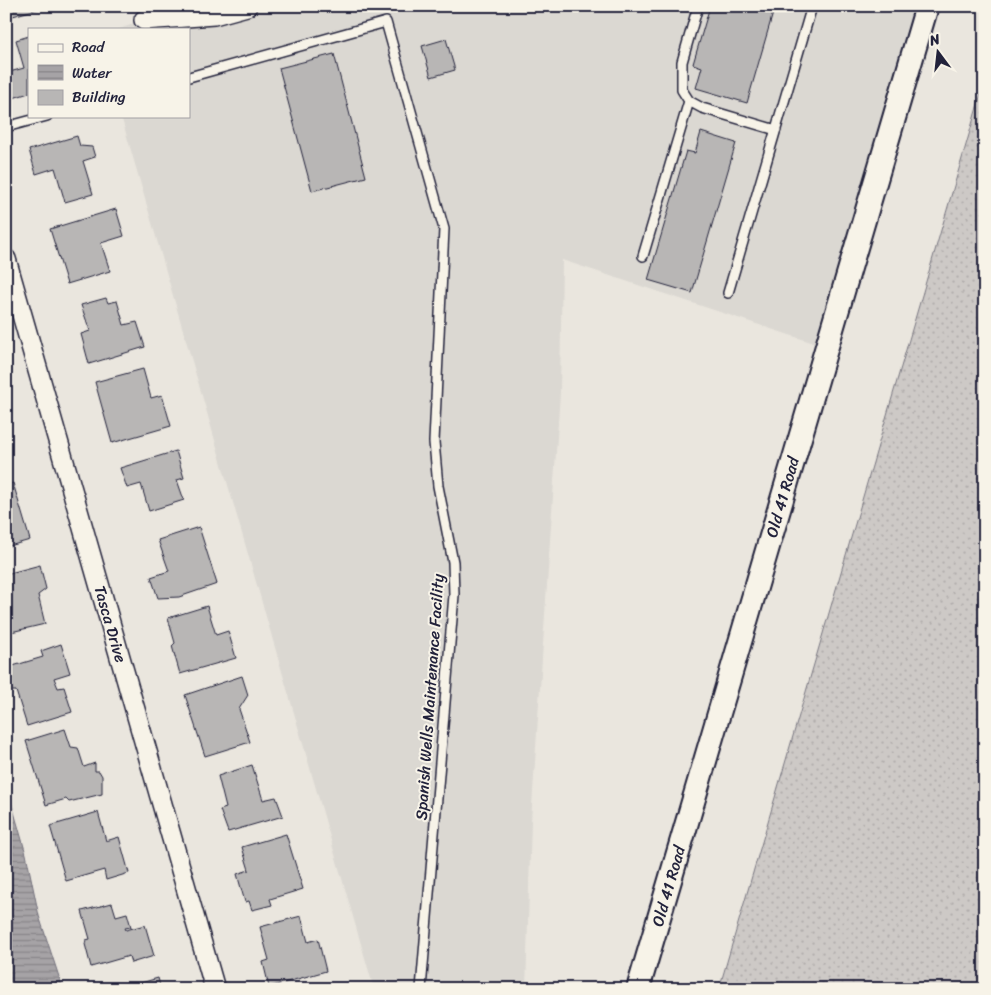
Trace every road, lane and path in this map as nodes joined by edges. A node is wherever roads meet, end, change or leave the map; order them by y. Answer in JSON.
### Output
{"nodes":[{"id":1,"x":247,"y":6,"type":"edge"},
{"id":2,"x":698,"y":6,"type":"edge"},
{"id":3,"x":812,"y":6,"type":"edge"},
{"id":4,"x":927,"y":6,"type":"edge"},
{"id":5,"x":144,"y":20,"type":"dead end"},
{"id":6,"x":190,"y":77,"type":"edge"},
{"id":7,"x":689,"y":101,"type":"junction"},
{"id":8,"x":40,"y":118,"type":"edge"},
{"id":9,"x":6,"y":128,"type":"edge"},
{"id":10,"x":776,"y":130,"type":"junction"},
{"id":11,"x":643,"y":256,"type":"dead end"},
{"id":12,"x":6,"y":259,"type":"edge"},
{"id":13,"x":728,"y":293,"type":"dead end"},
{"id":14,"x":215,"y":989,"type":"edge"},
{"id":15,"x":421,"y":989,"type":"edge"},
{"id":16,"x":638,"y":989,"type":"edge"}],
"edges":[{"from":1,"to":5,"type":"street"},
{"from":2,"to":7,"type":"lane"},
{"from":3,"to":10,"type":"lane"},
{"from":4,"to":16,"type":"street","name":"Old 41 Road"},
{"from":6,"to":15,"type":"lane","name":"Spanish Wells Maintenance Facility"},
{"from":7,"to":10,"type":"lane"},
{"from":7,"to":11,"type":"lane"},
{"from":8,"to":9,"type":"lane"},
{"from":10,"to":13,"type":"lane"},
{"from":12,"to":14,"type":"street","name":"Tasca Drive"}]}
